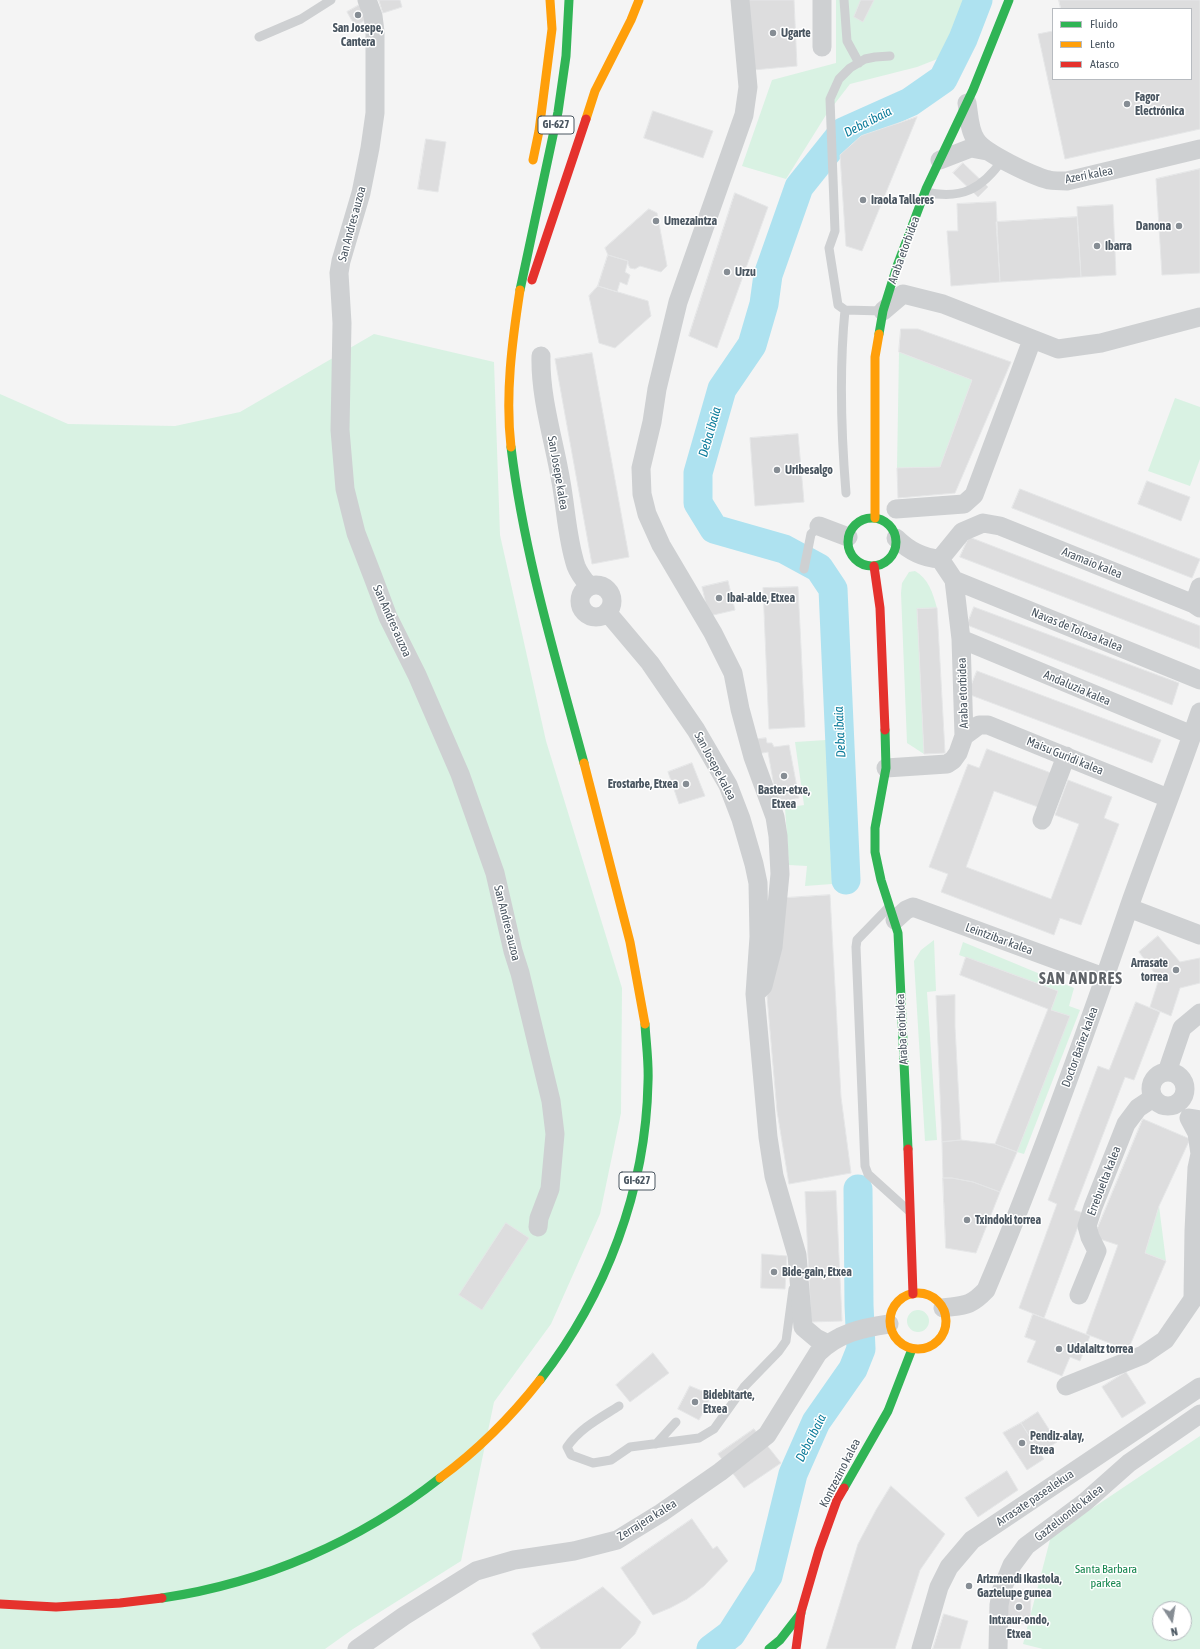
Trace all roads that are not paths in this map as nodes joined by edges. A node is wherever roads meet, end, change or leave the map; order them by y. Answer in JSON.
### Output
{"nodes":[{"id":1,"x":331,"y":0,"type":"edge"},
{"id":2,"x":367,"y":0,"type":"edge"},
{"id":3,"x":550,"y":0,"type":"edge"},
{"id":4,"x":569,"y":0,"type":"edge"},
{"id":5,"x":639,"y":0,"type":"edge"},
{"id":6,"x":740,"y":0,"type":"edge"},
{"id":7,"x":822,"y":0,"type":"edge"},
{"id":8,"x":844,"y":0,"type":"edge"},
{"id":9,"x":1010,"y":0,"type":"edge"},
{"id":10,"x":259,"y":36,"type":"dead end"},
{"id":11,"x":822,"y":47,"type":"dead end"},
{"id":12,"x":890,"y":56,"type":"dead end"},
{"id":13,"x":858,"y":63,"type":"junction"},
{"id":14,"x":967,"y":103,"type":"junction"},
{"id":15,"x":1200,"y":149,"type":"edge"},
{"id":16,"x":995,"y":155,"type":"junction"},
{"id":17,"x":940,"y":160,"type":"junction"},
{"id":18,"x":532,"y":167,"type":"dead end"},
{"id":19,"x":925,"y":192,"type":"junction"},
{"id":20,"x":528,"y":209,"type":"dead end"},
{"id":21,"x":527,"y":248,"type":"junction"},
{"id":22,"x":845,"y":310,"type":"junction"},
{"id":23,"x":883,"y":310,"type":"junction"},
{"id":24,"x":1200,"y":317,"type":"edge"},
{"id":25,"x":1032,"y":340,"type":"junction"},
{"id":26,"x":541,"y":356,"type":"dead end"},
{"id":27,"x":509,"y":364,"type":"junction"},
{"id":28,"x":846,"y":493,"type":"dead end"},
{"id":29,"x":896,"y":509,"type":"dead end"},
{"id":30,"x":875,"y":518,"type":"junction"},
{"id":31,"x":819,"y":526,"type":"joint"},
{"id":32,"x":848,"y":536,"type":"junction"},
{"id":33,"x":896,"y":538,"type":"junction"},
{"id":34,"x":940,"y":559,"type":"junction"},
{"id":35,"x":874,"y":566,"type":"junction"},
{"id":36,"x":804,"y":569,"type":"dead end"},
{"id":37,"x":954,"y":580,"type":"junction"},
{"id":38,"x":1198,"y":600,"type":"edge"},
{"id":39,"x":961,"y":639,"type":"junction"},
{"id":40,"x":1200,"y":680,"type":"edge"},
{"id":41,"x":1200,"y":712,"type":"edge"},
{"id":42,"x":1192,"y":735,"type":"junction"},
{"id":43,"x":964,"y":736,"type":"junction"},
{"id":44,"x":1066,"y":756,"type":"junction"},
{"id":45,"x":886,"y":768,"type":"junction"},
{"id":46,"x":1168,"y":798,"type":"junction"},
{"id":47,"x":1042,"y":820,"type":"dead end"},
{"id":48,"x":1129,"y":908,"type":"junction"},
{"id":49,"x":892,"y":913,"type":"junction"},
{"id":50,"x":1200,"y":935,"type":"edge"},
{"id":51,"x":1106,"y":978,"type":"junction"},
{"id":52,"x":755,"y":994,"type":"junction"},
{"id":53,"x":1200,"y":1013,"type":"edge"},
{"id":54,"x":1167,"y":1072,"type":"junction"},
{"id":55,"x":1152,"y":1098,"type":"junction"},
{"id":56,"x":1176,"y":1105,"type":"junction"},
{"id":57,"x":1195,"y":1119,"type":"edge"},
{"id":58,"x":911,"y":1213,"type":"junction"},
{"id":59,"x":538,"y":1227,"type":"dead end"},
{"id":60,"x":797,"y":1255,"type":"junction"},
{"id":61,"x":913,"y":1294,"type":"junction"},
{"id":62,"x":1079,"y":1294,"type":"dead end"},
{"id":63,"x":1197,"y":1294,"type":"edge"},
{"id":64,"x":943,"y":1308,"type":"junction"},
{"id":65,"x":885,"y":1325,"type":"junction"},
{"id":66,"x":835,"y":1339,"type":"junction"},
{"id":67,"x":912,"y":1349,"type":"junction"},
{"id":68,"x":1066,"y":1386,"type":"dead end"},
{"id":69,"x":1200,"y":1387,"type":"edge"},
{"id":70,"x":619,"y":1406,"type":"dead end"},
{"id":71,"x":1200,"y":1414,"type":"edge"},
{"id":72,"x":676,"y":1422,"type":"dead end"},
{"id":73,"x":656,"y":1444,"type":"junction"},
{"id":74,"x":0,"y":1604,"type":"edge"},
{"id":75,"x":801,"y":1612,"type":"junction"},
{"id":76,"x":357,"y":1649,"type":"edge"},
{"id":77,"x":769,"y":1649,"type":"edge"},
{"id":78,"x":796,"y":1649,"type":"edge"},
{"id":79,"x":921,"y":1649,"type":"edge"},
{"id":80,"x":998,"y":1649,"type":"edge"}],
"edges":[{"from":1,"to":10,"type":"lane"},
{"from":2,"to":59,"type":"street","name":"San Andres auzoa"},
{"from":3,"to":18,"type":"main road"},
{"from":4,"to":21,"type":"main road","number":"GI-627"},
{"from":5,"to":27,"type":"main road"},
{"from":6,"to":52,"type":"street"},
{"from":7,"to":11,"type":"street"},
{"from":8,"to":13,"type":"lane"},
{"from":9,"to":14,"type":"main road","name":"Araba etorbidea"},
{"from":12,"to":13,"type":"lane"},
{"from":13,"to":22,"type":"lane"},
{"from":14,"to":16,"type":"street","name":"Azeri kalea"},
{"from":14,"to":17,"type":"main road","name":"Araba etorbidea"},
{"from":15,"to":16,"type":"street","name":"Azeri kalea"},
{"from":16,"to":17,"type":"street"},
{"from":16,"to":19,"type":"lane"},
{"from":17,"to":19,"type":"main road","name":"Araba etorbidea"},
{"from":19,"to":23,"type":"main road","name":"Araba etorbidea"},
{"from":20,"to":21,"type":"main road"},
{"from":21,"to":27,"type":"main road","number":"GI-627"},
{"from":22,"to":23,"type":"lane"},
{"from":22,"to":28,"type":"lane"},
{"from":23,"to":25,"type":"street"},
{"from":23,"to":30,"type":"main road","name":"Araba etorbidea"},
{"from":24,"to":25,"type":"street"},
{"from":25,"to":29,"type":"street"},
{"from":26,"to":52,"type":"street","name":"San Josepe kalea"},
{"from":27,"to":74,"type":"main road","number":"GI-627"},
{"from":30,"to":32,"type":"main road"},
{"from":30,"to":33,"type":"main road"},
{"from":31,"to":32,"type":"street"},
{"from":31,"to":36,"type":"lane"},
{"from":32,"to":35,"type":"main road"},
{"from":33,"to":34,"type":"street"},
{"from":33,"to":35,"type":"main road"},
{"from":34,"to":37,"type":"street","name":"Araba etorbidea"},
{"from":34,"to":38,"type":"street","name":"Aramaio kalea"},
{"from":35,"to":45,"type":"main road","name":"Araba etorbidea"},
{"from":37,"to":39,"type":"street","name":"Araba etorbidea"},
{"from":37,"to":40,"type":"street","name":"Navas de Tolosa kalea"},
{"from":39,"to":42,"type":"street","name":"Andaluzia kalea"},
{"from":39,"to":43,"type":"street","name":"Araba etorbidea"},
{"from":41,"to":42,"type":"street","name":"Doctor Bañez kalea"},
{"from":42,"to":46,"type":"street","name":"Doctor Bañez kalea"},
{"from":43,"to":44,"type":"street","name":"Maisu Guridi kalea"},
{"from":43,"to":45,"type":"street","name":"Araba etorbidea"},
{"from":44,"to":46,"type":"street","name":"Maisu Guridi kalea"},
{"from":44,"to":47,"type":"street"},
{"from":45,"to":49,"type":"main road","name":"Araba etorbidea"},
{"from":46,"to":48,"type":"street","name":"Doctor Bañez kalea"},
{"from":48,"to":50,"type":"street"},
{"from":48,"to":51,"type":"street","name":"Doctor Bañez kalea"},
{"from":49,"to":51,"type":"street","name":"Leintzibar kalea"},
{"from":49,"to":58,"type":"main road","name":"Araba etorbidea"},
{"from":49,"to":58,"type":"lane"},
{"from":51,"to":64,"type":"street","name":"Doctor Bañez kalea"},
{"from":52,"to":60,"type":"street","name":"San Josepe kalea"},
{"from":53,"to":54,"type":"street"},
{"from":54,"to":55,"type":"street"},
{"from":54,"to":56,"type":"street"},
{"from":55,"to":56,"type":"street"},
{"from":55,"to":62,"type":"street","name":"Errebuelta kalea"},
{"from":56,"to":57,"type":"street"},
{"from":57,"to":63,"type":"street"},
{"from":58,"to":61,"type":"main road","name":"Araba etorbidea"},
{"from":60,"to":66,"type":"street","name":"San Josepe kalea"},
{"from":60,"to":73,"type":"lane"},
{"from":61,"to":64,"type":"main road"},
{"from":61,"to":65,"type":"main road"},
{"from":63,"to":68,"type":"street"},
{"from":64,"to":67,"type":"main road"},
{"from":65,"to":66,"type":"street"},
{"from":65,"to":67,"type":"main road"},
{"from":66,"to":76,"type":"street","name":"Zerrajera kalea"},
{"from":67,"to":75,"type":"main road","name":"Kontzezino kalea"},
{"from":69,"to":79,"type":"street","name":"Arrasate pasealekua"},
{"from":70,"to":73,"type":"lane"},
{"from":71,"to":80,"type":"street","name":"Gazteluondo kalea"},
{"from":72,"to":73,"type":"lane"},
{"from":75,"to":77,"type":"main road","name":"Kontzezino kalea"},
{"from":75,"to":78,"type":"main road","name":"Kontzezino kalea"}]}
